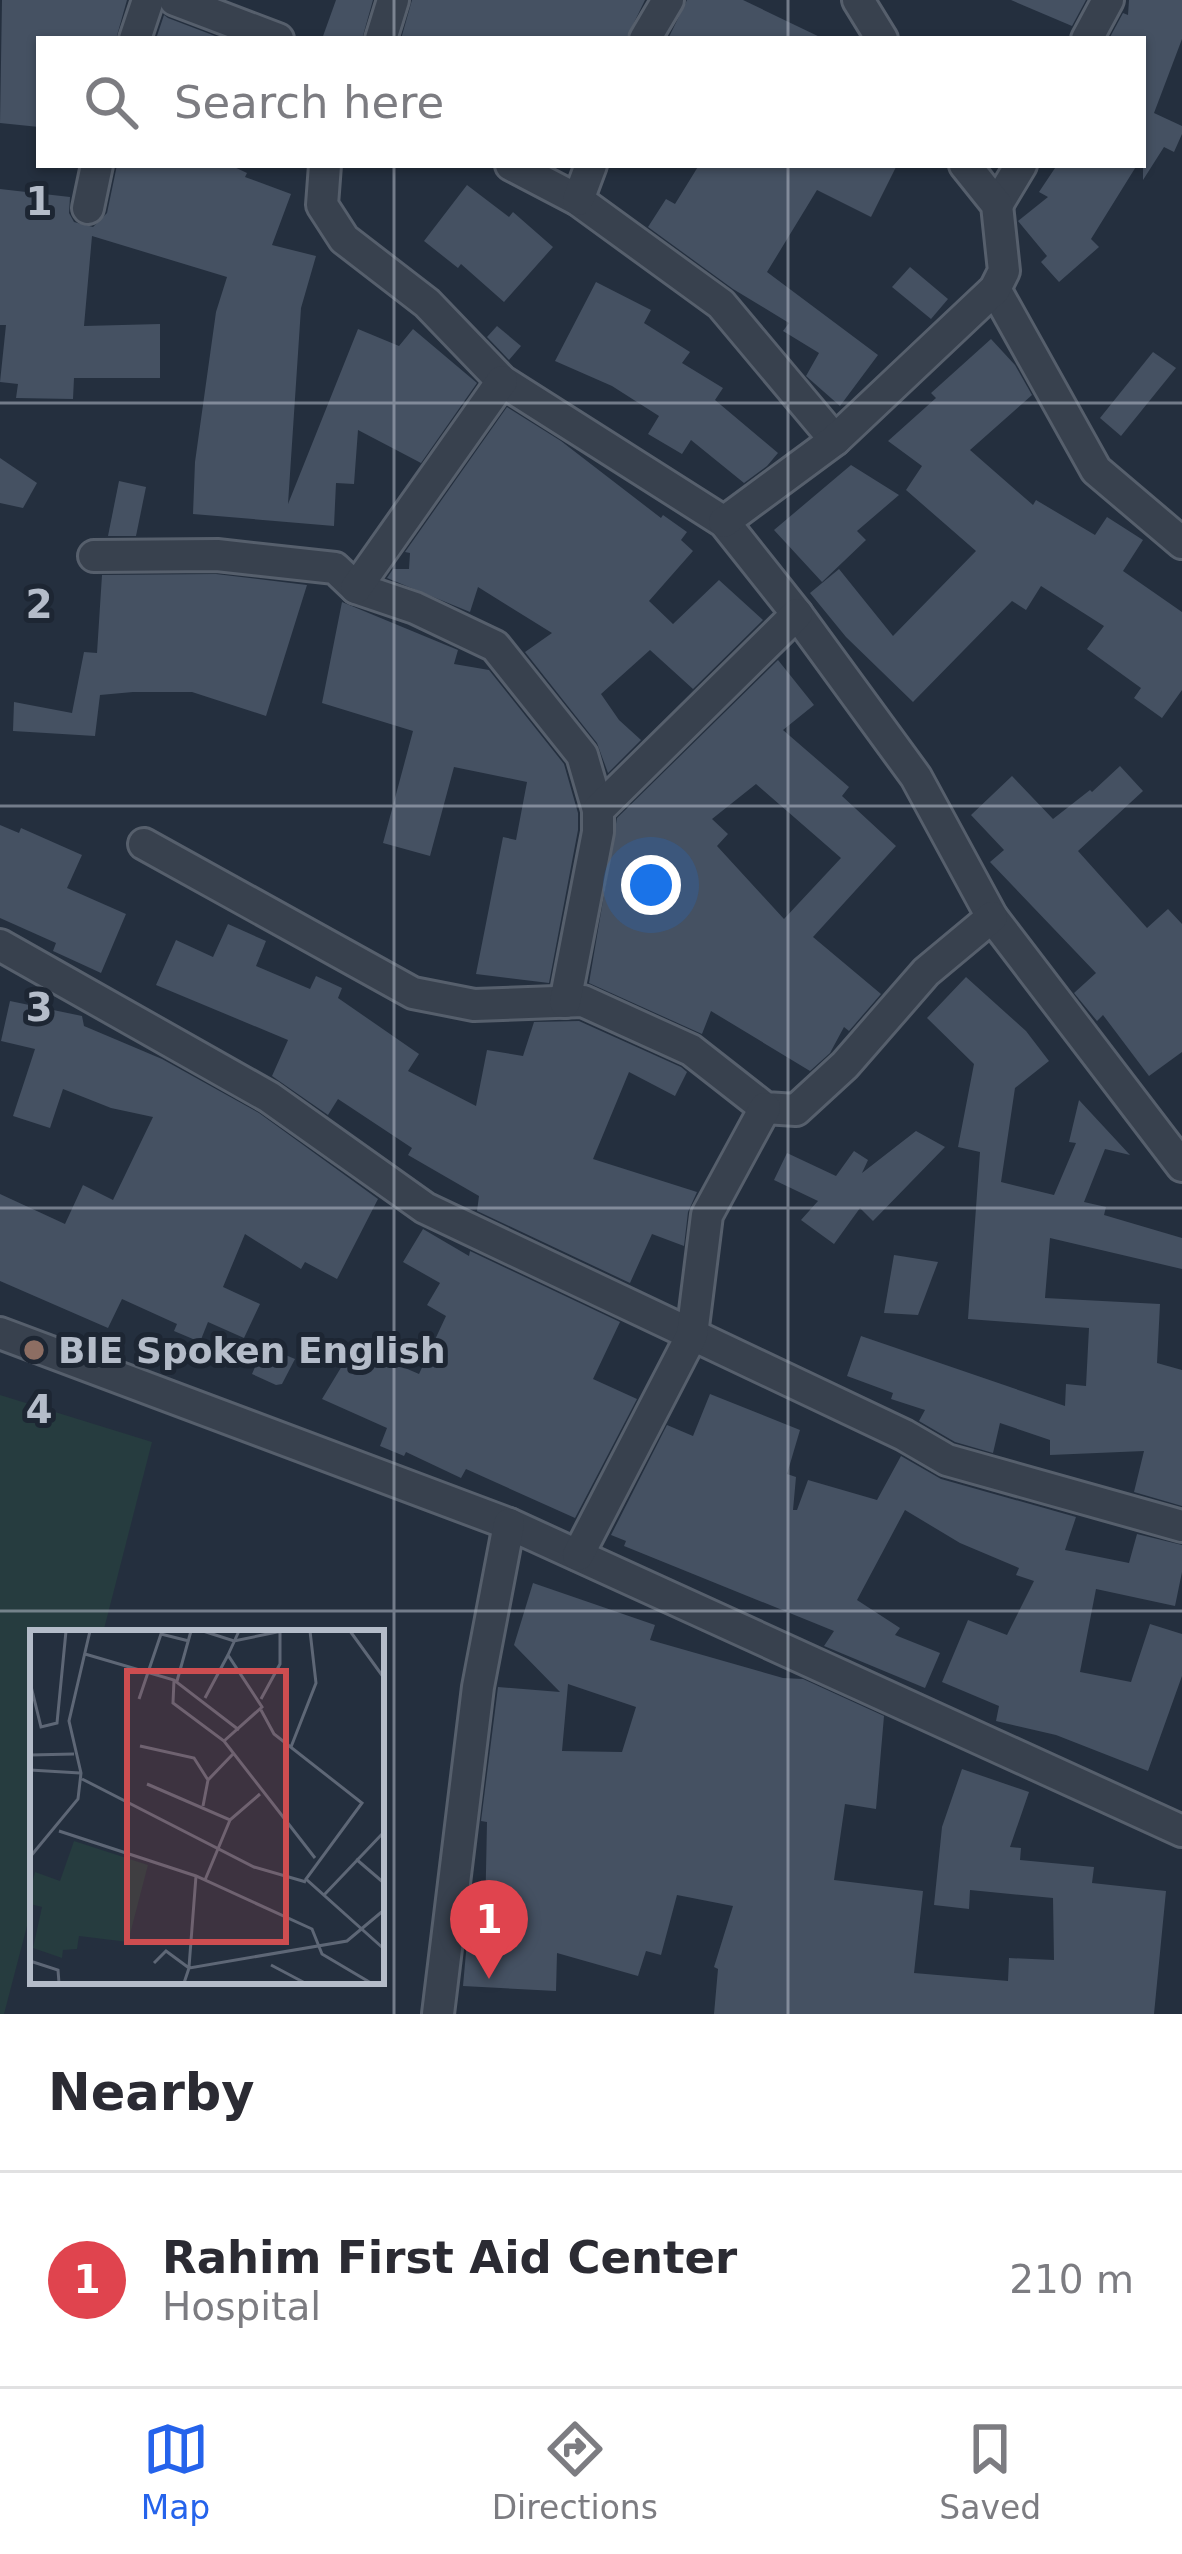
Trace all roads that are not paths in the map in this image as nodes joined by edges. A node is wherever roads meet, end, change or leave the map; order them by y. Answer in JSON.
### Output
{"nodes":[{"id":1,"x":148,"y":0,"type":"edge"},
{"id":2,"x":175,"y":0,"type":"edge"},
{"id":3,"x":393,"y":0,"type":"edge"},
{"id":4,"x":668,"y":0,"type":"edge"},
{"id":5,"x":858,"y":0,"type":"edge"},
{"id":6,"x":1108,"y":0,"type":"edge"},
{"id":7,"x":135,"y":36,"type":"edge"},
{"id":8,"x":270,"y":36,"type":"edge"},
{"id":9,"x":383,"y":36,"type":"edge"},
{"id":10,"x":648,"y":36,"type":"edge"},
{"id":11,"x":880,"y":36,"type":"edge"},
{"id":12,"x":1089,"y":36,"type":"edge"},
{"id":13,"x":96,"y":168,"type":"edge"},
{"id":14,"x":326,"y":168,"type":"edge"},
{"id":15,"x":517,"y":168,"type":"edge"},
{"id":16,"x":590,"y":168,"type":"edge"},
{"id":17,"x":967,"y":168,"type":"edge"},
{"id":18,"x":1019,"y":168,"type":"edge"},
{"id":19,"x":578,"y":200,"type":"junction"},
{"id":20,"x":997,"y":205,"type":"junction"},
{"id":21,"x":88,"y":208,"type":"dead end"},
{"id":22,"x":995,"y":289,"type":"junction"},
{"id":23,"x":502,"y":381,"type":"junction"},
{"id":24,"x":836,"y":440,"type":"junction"},
{"id":25,"x":724,"y":522,"type":"junction"},
{"id":26,"x":1182,"y":543,"type":"edge"},
{"id":27,"x":94,"y":556,"type":"dead end"},
{"id":28,"x":356,"y":588,"type":"junction"},
{"id":29,"x":797,"y":614,"type":"junction"},
{"id":30,"x":598,"y":810,"type":"junction"},
{"id":31,"x":144,"y":844,"type":"dead end"},
{"id":32,"x":992,"y":917,"type":"junction"},
{"id":33,"x":0,"y":945,"type":"edge"},
{"id":34,"x":566,"y":1002,"type":"junction"},
{"id":35,"x":765,"y":1108,"type":"junction"},
{"id":36,"x":1182,"y":1166,"type":"edge"},
{"id":37,"x":0,"y":1334,"type":"edge"},
{"id":38,"x":692,"y":1335,"type":"junction"},
{"id":39,"x":509,"y":1524,"type":"junction"},
{"id":40,"x":1182,"y":1526,"type":"edge"},
{"id":41,"x":578,"y":1556,"type":"junction"},
{"id":42,"x":1182,"y":1831,"type":"edge"},
{"id":43,"x":438,"y":2014,"type":"edge"}],
"edges":[{"from":1,"to":7,"type":"street"},
{"from":2,"to":8,"type":"street"},
{"from":3,"to":9,"type":"street"},
{"from":4,"to":10,"type":"street"},
{"from":5,"to":11,"type":"street"},
{"from":6,"to":12,"type":"street"},
{"from":13,"to":21,"type":"street"},
{"from":14,"to":23,"type":"street"},
{"from":15,"to":19,"type":"street"},
{"from":16,"to":19,"type":"street"},
{"from":17,"to":20,"type":"street"},
{"from":18,"to":20,"type":"street"},
{"from":19,"to":24,"type":"street"},
{"from":20,"to":22,"type":"street"},
{"from":22,"to":24,"type":"street"},
{"from":22,"to":26,"type":"street"},
{"from":23,"to":25,"type":"street"},
{"from":23,"to":28,"type":"street"},
{"from":24,"to":25,"type":"street"},
{"from":25,"to":29,"type":"street"},
{"from":27,"to":28,"type":"street"},
{"from":28,"to":30,"type":"street"},
{"from":29,"to":30,"type":"street"},
{"from":29,"to":32,"type":"street"},
{"from":30,"to":34,"type":"street"},
{"from":31,"to":34,"type":"street"},
{"from":32,"to":35,"type":"street"},
{"from":32,"to":36,"type":"street"},
{"from":33,"to":38,"type":"street"},
{"from":34,"to":35,"type":"street"},
{"from":35,"to":38,"type":"street"},
{"from":37,"to":39,"type":"street"},
{"from":38,"to":40,"type":"street"},
{"from":38,"to":41,"type":"street"},
{"from":39,"to":41,"type":"street"},
{"from":39,"to":43,"type":"street"},
{"from":41,"to":42,"type":"street"}]}
